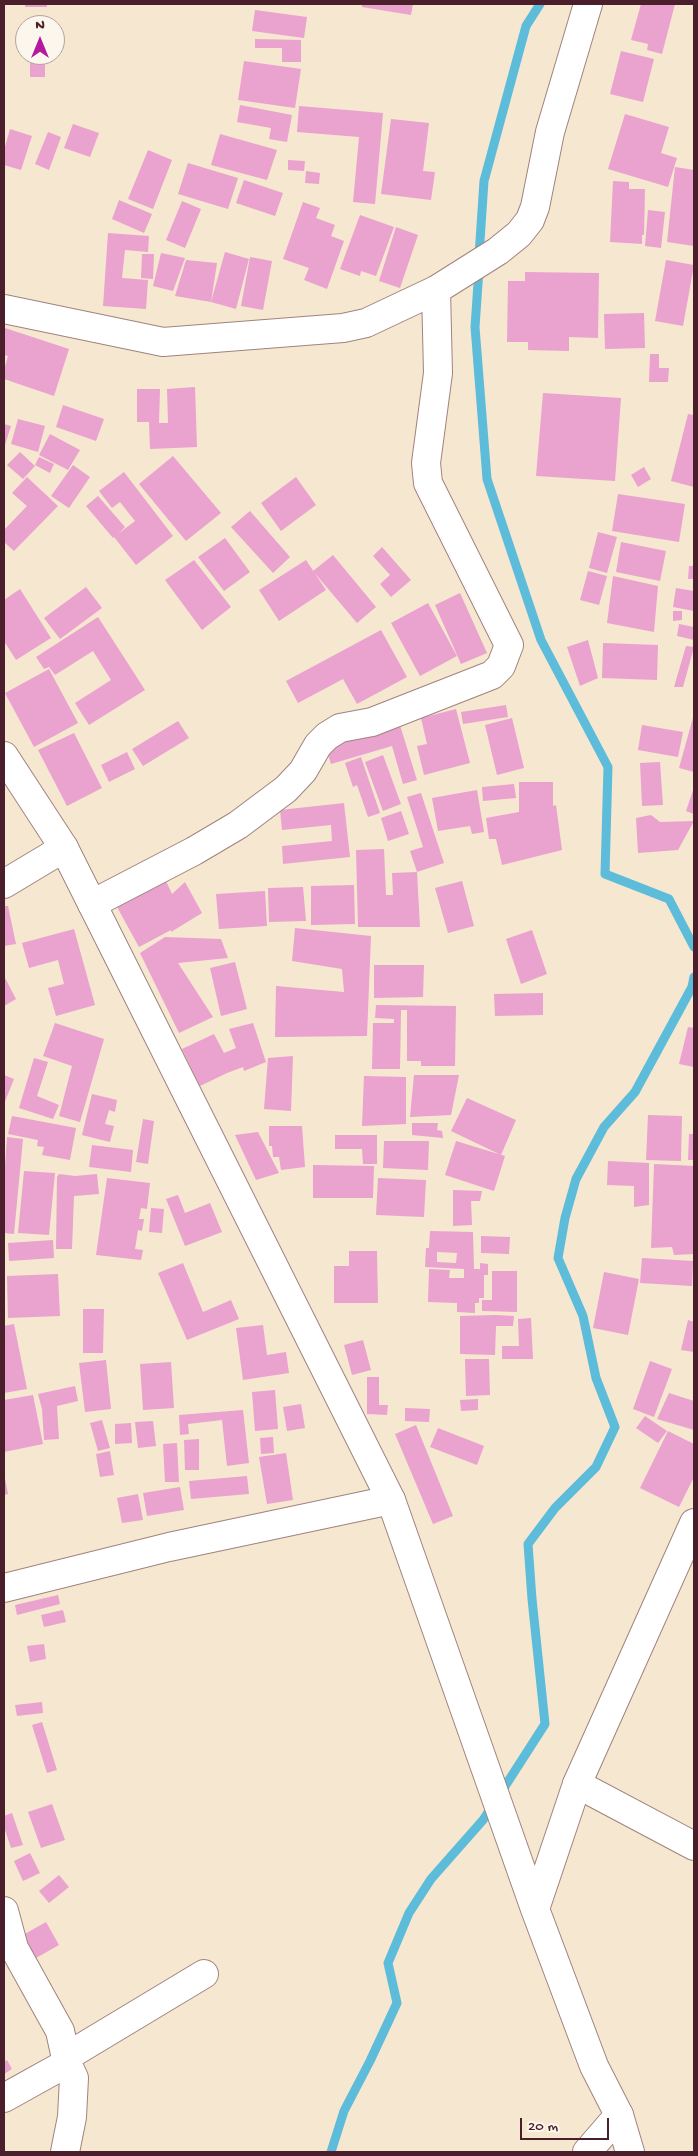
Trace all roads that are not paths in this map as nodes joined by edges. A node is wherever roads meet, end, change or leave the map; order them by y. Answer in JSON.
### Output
{"nodes":[{"id":1,"x":588,"y":4,"type":"edge"},
{"id":2,"x":436,"y":290,"type":"junction"},
{"id":3,"x":4,"y":309,"type":"edge"},
{"id":4,"x":4,"y":756,"type":"edge"},
{"id":5,"x":64,"y":848,"type":"junction"},
{"id":6,"x":4,"y":884,"type":"edge"},
{"id":7,"x":92,"y":904,"type":"junction"},
{"id":8,"x":391,"y":1500,"type":"junction"},
{"id":9,"x":694,"y":1523,"type":"edge"},
{"id":10,"x":4,"y":1588,"type":"edge"},
{"id":11,"x":577,"y":1784,"type":"junction"},
{"id":12,"x":694,"y":1846,"type":"edge"},
{"id":13,"x":536,"y":1909,"type":"junction"},
{"id":14,"x":4,"y":1911,"type":"edge"},
{"id":15,"x":204,"y":1974,"type":"dead end"},
{"id":16,"x":67,"y":2060,"type":"junction"},
{"id":17,"x":4,"y":2098,"type":"edge"},
{"id":18,"x":620,"y":2115,"type":"junction"},
{"id":19,"x":66,"y":2152,"type":"edge"},
{"id":20,"x":587,"y":2152,"type":"edge"},
{"id":21,"x":630,"y":2152,"type":"edge"}],
"edges":[{"from":1,"to":2,"type":"street"},
{"from":2,"to":3,"type":"street"},
{"from":2,"to":7,"type":"street"},
{"from":4,"to":5,"type":"street"},
{"from":5,"to":6,"type":"street"},
{"from":5,"to":7,"type":"street"},
{"from":7,"to":8,"type":"street"},
{"from":8,"to":10,"type":"street"},
{"from":8,"to":13,"type":"street"},
{"from":9,"to":11,"type":"street"},
{"from":11,"to":12,"type":"street"},
{"from":11,"to":13,"type":"street"},
{"from":13,"to":18,"type":"street"},
{"from":14,"to":16,"type":"street"},
{"from":15,"to":16,"type":"street"},
{"from":16,"to":17,"type":"street"},
{"from":16,"to":19,"type":"street"},
{"from":18,"to":20,"type":"street"},
{"from":18,"to":21,"type":"street"}]}
